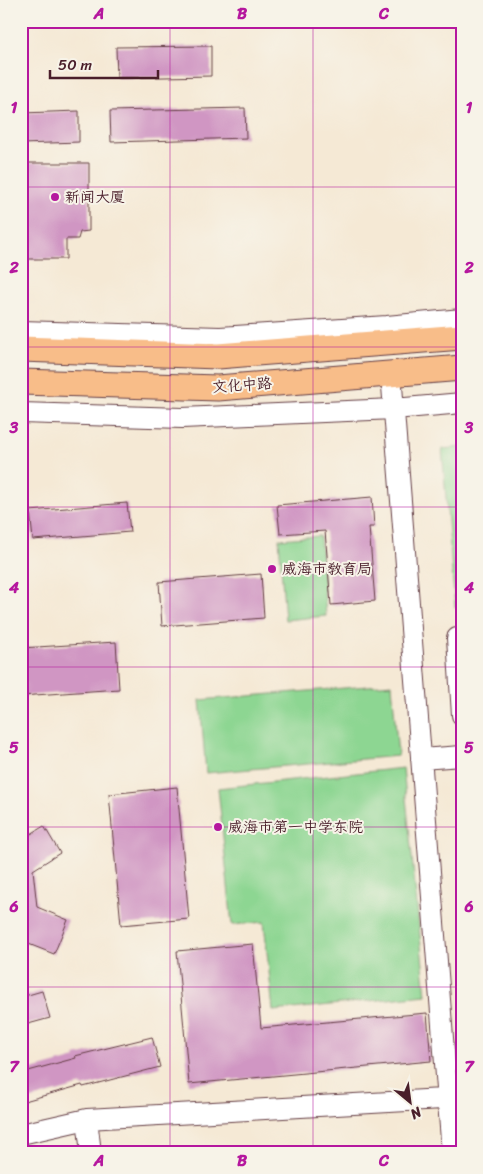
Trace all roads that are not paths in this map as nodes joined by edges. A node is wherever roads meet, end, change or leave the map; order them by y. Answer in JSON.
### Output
{"nodes":[{"id":1,"x":462,"y":319,"type":"edge"},
{"id":2,"x":21,"y":331,"type":"edge"},
{"id":3,"x":462,"y":337,"type":"edge"},
{"id":4,"x":21,"y":349,"type":"edge"},
{"id":5,"x":462,"y":368,"type":"edge"},
{"id":6,"x":391,"y":373,"type":"junction"},
{"id":7,"x":21,"y":382,"type":"edge"},
{"id":8,"x":462,"y":403,"type":"edge"},
{"id":9,"x":394,"y":409,"type":"junction"},
{"id":10,"x":21,"y":413,"type":"edge"},
{"id":11,"x":462,"y":638,"type":"edge"},
{"id":12,"x":462,"y":714,"type":"edge"},
{"id":13,"x":462,"y":756,"type":"edge"},
{"id":14,"x":421,"y":759,"type":"junction"},
{"id":15,"x":453,"y":1060,"type":"edge"},
{"id":16,"x":455,"y":1099,"type":"edge"},
{"id":17,"x":87,"y":1119,"type":"junction"},
{"id":18,"x":21,"y":1134,"type":"edge"},
{"id":19,"x":90,"y":1153,"type":"edge"},
{"id":20,"x":452,"y":1153,"type":"edge"}],
"edges":[{"from":1,"to":2,"type":"street"},
{"from":3,"to":4,"type":"main road","name":"文化中路"},
{"from":5,"to":6,"type":"main road","name":"文化中路"},
{"from":6,"to":7,"type":"main road","name":"文化中路"},
{"from":6,"to":9,"type":"street"},
{"from":8,"to":9,"type":"street"},
{"from":9,"to":10,"type":"street"},
{"from":9,"to":14,"type":"street"},
{"from":11,"to":12,"type":"street"},
{"from":13,"to":14,"type":"street"},
{"from":14,"to":15,"type":"street"},
{"from":15,"to":16,"type":"street"},
{"from":16,"to":17,"type":"street"},
{"from":16,"to":20,"type":"street"},
{"from":17,"to":18,"type":"street"},
{"from":17,"to":19,"type":"street"}]}
